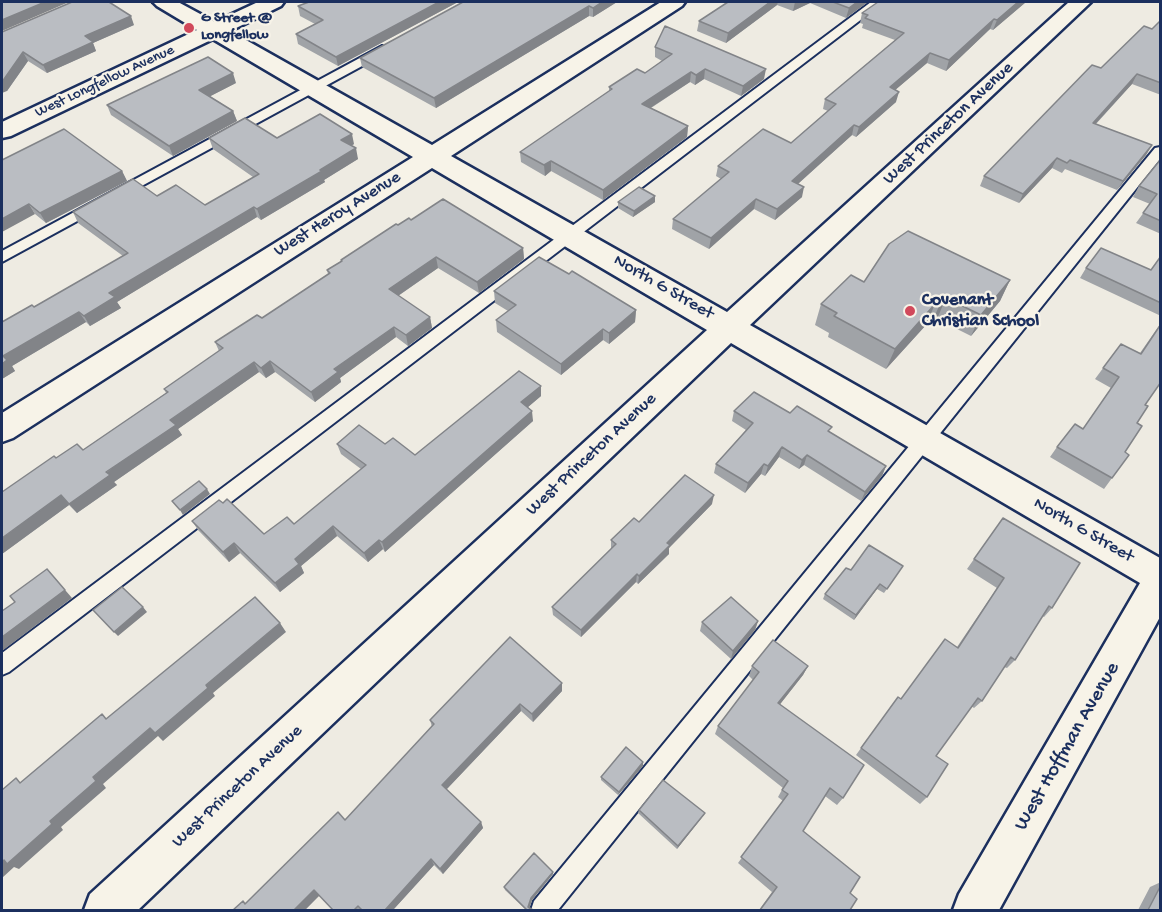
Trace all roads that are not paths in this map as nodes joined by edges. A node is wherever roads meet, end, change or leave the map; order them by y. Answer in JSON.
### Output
{"nodes":[{"id":1,"x":164,"y":2,"type":"edge"},
{"id":2,"x":274,"y":2,"type":"edge"},
{"id":3,"x":675,"y":2,"type":"edge"},
{"id":4,"x":878,"y":2,"type":"edge"},
{"id":5,"x":1082,"y":2,"type":"edge"},
{"id":6,"x":214,"y":30,"type":"junction"},
{"id":7,"x":397,"y":42,"type":"edge"},
{"id":8,"x":314,"y":87,"type":"junction"},
{"id":9,"x":2,"y":131,"type":"edge"},
{"id":10,"x":1161,"y":151,"type":"edge"},
{"id":11,"x":433,"y":155,"type":"junction"},
{"id":12,"x":570,"y":235,"type":"junction"},
{"id":13,"x":2,"y":256,"type":"edge"},
{"id":14,"x":729,"y":327,"type":"junction"},
{"id":15,"x":2,"y":429,"type":"edge"},
{"id":16,"x":926,"y":441,"type":"junction"},
{"id":17,"x":1161,"y":576,"type":"edge"},
{"id":18,"x":1161,"y":583,"type":"edge"},
{"id":19,"x":2,"y":665,"type":"edge"},
{"id":20,"x":106,"y":910,"type":"edge"},
{"id":21,"x":543,"y":910,"type":"edge"},
{"id":22,"x":975,"y":910,"type":"edge"}],
"edges":[{"from":1,"to":6,"type":"street","name":"North G Street"},
{"from":2,"to":6,"type":"street","name":"West Longfellow Avenue"},
{"from":3,"to":11,"type":"street","name":"West Heroy Avenue"},
{"from":4,"to":12,"type":"lane"},
{"from":5,"to":14,"type":"street","name":"West Princeton Avenue"},
{"from":6,"to":8,"type":"street","name":"North G Street"},
{"from":6,"to":9,"type":"street","name":"West Longfellow Avenue"},
{"from":7,"to":8,"type":"lane"},
{"from":8,"to":11,"type":"street","name":"North G Street"},
{"from":8,"to":13,"type":"lane"},
{"from":10,"to":16,"type":"lane"},
{"from":11,"to":12,"type":"street","name":"North G Street"},
{"from":11,"to":15,"type":"street","name":"West Heroy Avenue"},
{"from":12,"to":14,"type":"street","name":"North G Street"},
{"from":12,"to":19,"type":"lane"},
{"from":14,"to":16,"type":"street","name":"North G Street"},
{"from":14,"to":20,"type":"street","name":"West Princeton Avenue"},
{"from":16,"to":17,"type":"street","name":"North G Street"},
{"from":16,"to":21,"type":"lane"},
{"from":18,"to":22,"type":"street","name":"West Hoffman Avenue"}]}
